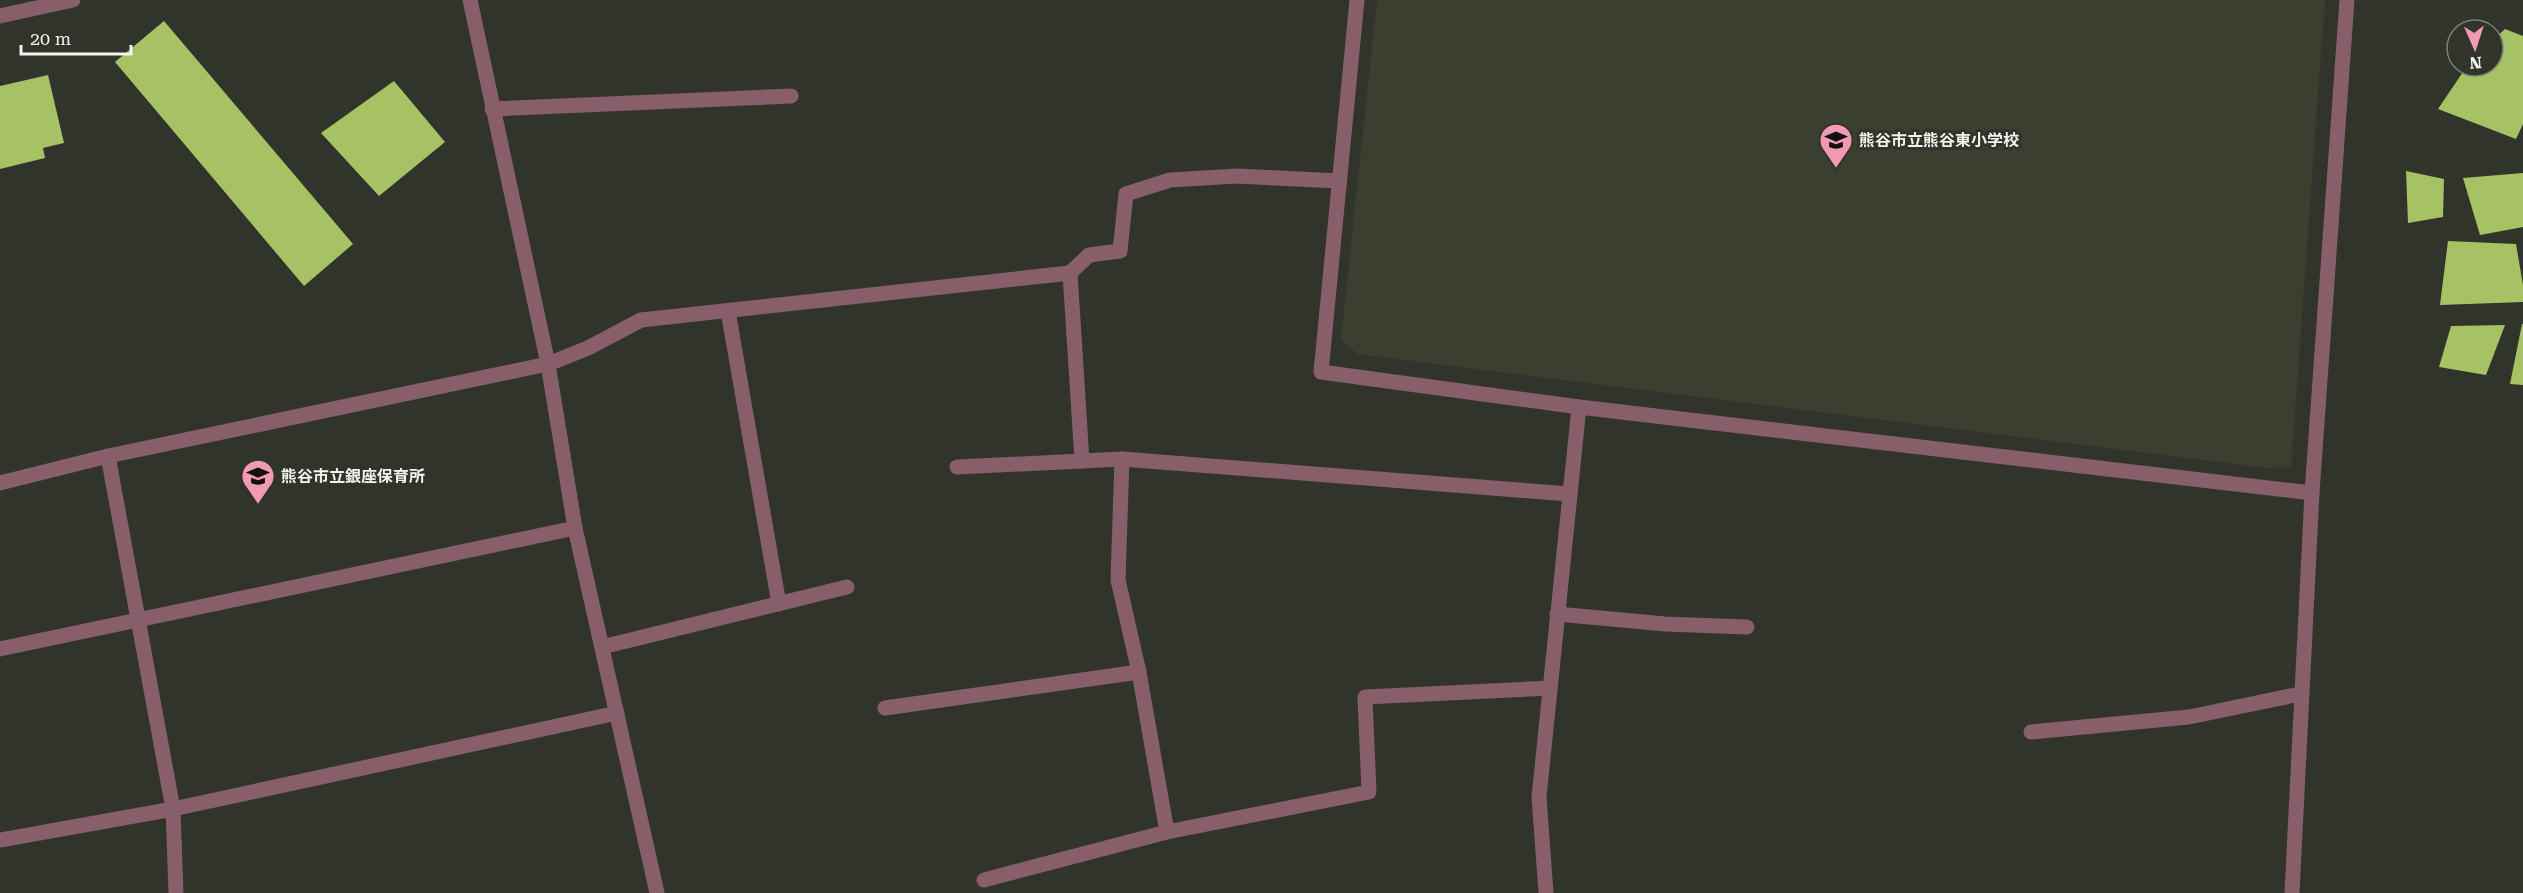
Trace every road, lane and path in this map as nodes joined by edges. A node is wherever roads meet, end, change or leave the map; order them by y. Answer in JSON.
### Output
{"nodes":[{"id":1,"x":73,"y":0,"type":"edge"},
{"id":2,"x":470,"y":0,"type":"edge"},
{"id":3,"x":1357,"y":0,"type":"edge"},
{"id":4,"x":2348,"y":0,"type":"edge"},
{"id":5,"x":0,"y":16,"type":"edge"},
{"id":6,"x":790,"y":96,"type":"dead end"},
{"id":7,"x":492,"y":109,"type":"junction"},
{"id":8,"x":1340,"y":181,"type":"junction"},
{"id":9,"x":1070,"y":273,"type":"junction"},
{"id":10,"x":729,"y":311,"type":"junction"},
{"id":11,"x":548,"y":364,"type":"junction"},
{"id":12,"x":1579,"y":407,"type":"junction"},
{"id":13,"x":108,"y":456,"type":"junction"},
{"id":14,"x":1122,"y":459,"type":"junction"},
{"id":15,"x":1082,"y":461,"type":"junction"},
{"id":16,"x":957,"y":467,"type":"dead end"},
{"id":17,"x":0,"y":483,"type":"edge"},
{"id":18,"x":2312,"y":493,"type":"junction"},
{"id":19,"x":1569,"y":494,"type":"junction"},
{"id":20,"x":575,"y":528,"type":"junction"},
{"id":21,"x":847,"y":587,"type":"dead end"},
{"id":22,"x":779,"y":604,"type":"junction"},
{"id":23,"x":1557,"y":614,"type":"junction"},
{"id":24,"x":140,"y":621,"type":"junction"},
{"id":25,"x":1747,"y":627,"type":"dead end"},
{"id":26,"x":602,"y":647,"type":"junction"},
{"id":27,"x":0,"y":648,"type":"edge"},
{"id":28,"x":1139,"y":672,"type":"junction"},
{"id":29,"x":1550,"y":688,"type":"junction"},
{"id":30,"x":2300,"y":694,"type":"junction"},
{"id":31,"x":885,"y":708,"type":"dead end"},
{"id":32,"x":617,"y":713,"type":"junction"},
{"id":33,"x":2031,"y":732,"type":"dead end"},
{"id":34,"x":173,"y":809,"type":"junction"},
{"id":35,"x":1167,"y":832,"type":"junction"},
{"id":36,"x":0,"y":840,"type":"edge"},
{"id":37,"x":984,"y":880,"type":"dead end"},
{"id":38,"x":176,"y":893,"type":"edge"},
{"id":39,"x":657,"y":893,"type":"edge"},
{"id":40,"x":1546,"y":893,"type":"edge"},
{"id":41,"x":2292,"y":893,"type":"edge"}],
"edges":[{"from":1,"to":5,"type":"street"},
{"from":2,"to":7,"type":"street"},
{"from":3,"to":8,"type":"street"},
{"from":4,"to":18,"type":"street"},
{"from":6,"to":7,"type":"street"},
{"from":7,"to":11,"type":"street"},
{"from":8,"to":9,"type":"street"},
{"from":8,"to":12,"type":"street"},
{"from":9,"to":10,"type":"street"},
{"from":9,"to":15,"type":"street"},
{"from":10,"to":11,"type":"street"},
{"from":10,"to":22,"type":"street"},
{"from":11,"to":13,"type":"street"},
{"from":11,"to":20,"type":"street"},
{"from":12,"to":18,"type":"street"},
{"from":12,"to":19,"type":"street"},
{"from":13,"to":17,"type":"street"},
{"from":13,"to":24,"type":"street"},
{"from":14,"to":15,"type":"street"},
{"from":14,"to":19,"type":"street"},
{"from":14,"to":28,"type":"street"},
{"from":15,"to":16,"type":"street"},
{"from":18,"to":30,"type":"street"},
{"from":19,"to":23,"type":"street"},
{"from":20,"to":24,"type":"street"},
{"from":20,"to":26,"type":"street"},
{"from":21,"to":22,"type":"street"},
{"from":22,"to":26,"type":"street"},
{"from":23,"to":25,"type":"street"},
{"from":23,"to":29,"type":"street"},
{"from":24,"to":27,"type":"street"},
{"from":24,"to":34,"type":"street"},
{"from":26,"to":32,"type":"street"},
{"from":28,"to":31,"type":"street"},
{"from":28,"to":35,"type":"street"},
{"from":29,"to":35,"type":"street"},
{"from":29,"to":40,"type":"street"},
{"from":30,"to":33,"type":"street"},
{"from":30,"to":41,"type":"street"},
{"from":32,"to":34,"type":"street"},
{"from":32,"to":39,"type":"street"},
{"from":34,"to":36,"type":"street"},
{"from":34,"to":38,"type":"street"},
{"from":35,"to":37,"type":"street"}]}
